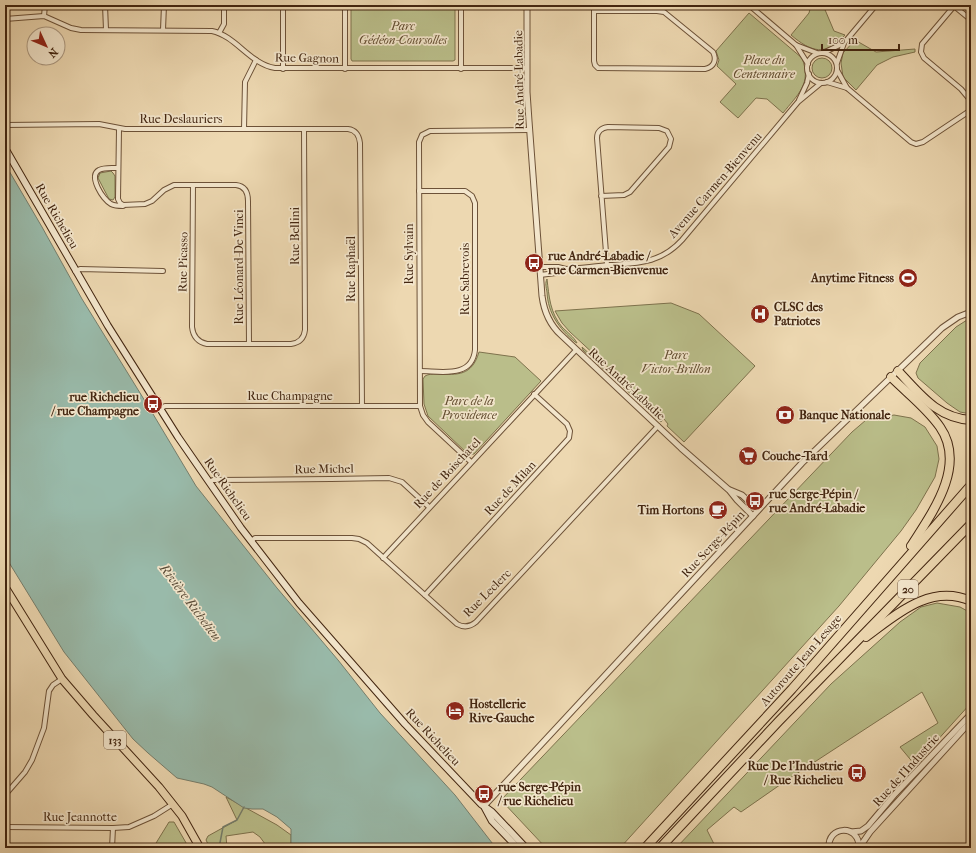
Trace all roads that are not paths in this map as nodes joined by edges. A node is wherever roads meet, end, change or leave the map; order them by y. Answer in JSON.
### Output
{"nodes":[{"id":1,"x":45,"y":5,"type":"edge"},
{"id":2,"x":106,"y":5,"type":"edge"},
{"id":3,"x":164,"y":5,"type":"edge"},
{"id":4,"x":224,"y":5,"type":"edge"},
{"id":5,"x":284,"y":5,"type":"edge"},
{"id":6,"x":344,"y":5,"type":"edge"},
{"id":7,"x":461,"y":5,"type":"edge"},
{"id":8,"x":528,"y":5,"type":"edge"},
{"id":9,"x":594,"y":5,"type":"edge"},
{"id":10,"x":749,"y":5,"type":"edge"},
{"id":11,"x":876,"y":5,"type":"edge"},
{"id":12,"x":955,"y":6,"type":"edge"},
{"id":13,"x":594,"y":11,"type":"junction"},
{"id":14,"x":44,"y":16,"type":"junction"},
{"id":15,"x":5,"y":18,"type":"edge"},
{"id":16,"x":971,"y":20,"type":"edge"},
{"id":17,"x":106,"y":30,"type":"junction"},
{"id":18,"x":163,"y":30,"type":"junction"},
{"id":19,"x":219,"y":33,"type":"junction"},
{"id":20,"x":844,"y":43,"type":"junction"},
{"id":21,"x":796,"y":44,"type":"junction"},
{"id":22,"x":825,"y":52,"type":"junction"},
{"id":23,"x":818,"y":53,"type":"junction"},
{"id":24,"x":256,"y":60,"type":"junction"},
{"id":25,"x":837,"y":63,"type":"junction"},
{"id":26,"x":808,"y":64,"type":"junction"},
{"id":27,"x":283,"y":68,"type":"junction"},
{"id":28,"x":461,"y":68,"type":"junction"},
{"id":29,"x":527,"y":68,"type":"junction"},
{"id":30,"x":344,"y":69,"type":"junction"},
{"id":31,"x":837,"y":70,"type":"junction"},
{"id":32,"x":809,"y":74,"type":"junction"},
{"id":33,"x":827,"y":82,"type":"junction"},
{"id":34,"x":821,"y":83,"type":"junction"},
{"id":35,"x":847,"y":88,"type":"junction"},
{"id":36,"x":971,"y":101,"type":"edge"},
{"id":37,"x":798,"y":102,"type":"junction"},
{"id":38,"x":971,"y":110,"type":"edge"},
{"id":39,"x":5,"y":125,"type":"edge"},
{"id":40,"x":118,"y":128,"type":"junction"},
{"id":41,"x":244,"y":129,"type":"junction"},
{"id":42,"x":304,"y":129,"type":"junction"},
{"id":43,"x":529,"y":130,"type":"junction"},
{"id":44,"x":356,"y":132,"type":"joint"},
{"id":45,"x":5,"y":148,"type":"edge"},
{"id":46,"x":118,"y":168,"type":"junction"},
{"id":47,"x":193,"y":185,"type":"junction"},
{"id":48,"x":419,"y":191,"type":"junction"},
{"id":49,"x":601,"y":196,"type":"junction"},
{"id":50,"x":126,"y":206,"type":"junction"},
{"id":51,"x":607,"y":265,"type":"junction"},
{"id":52,"x":540,"y":267,"type":"junction"},
{"id":53,"x":566,"y":269,"type":"junction"},
{"id":54,"x":75,"y":271,"type":"junction"},
{"id":55,"x":163,"y":271,"type":"dead end"},
{"id":56,"x":540,"y":275,"type":"junction"},
{"id":57,"x":971,"y":312,"type":"edge"},
{"id":58,"x":249,"y":344,"type":"junction"},
{"id":59,"x":576,"y":350,"type":"junction"},
{"id":60,"x":420,"y":371,"type":"junction"},
{"id":61,"x":898,"y":371,"type":"junction"},
{"id":62,"x":891,"y":377,"type":"junction"},
{"id":63,"x":534,"y":394,"type":"junction"},
{"id":64,"x":362,"y":406,"type":"junction"},
{"id":65,"x":420,"y":406,"type":"junction"},
{"id":66,"x":160,"y":408,"type":"junction"},
{"id":67,"x":971,"y":420,"type":"edge"},
{"id":68,"x":658,"y":426,"type":"junction"},
{"id":69,"x":471,"y":462,"type":"junction"},
{"id":70,"x":209,"y":482,"type":"junction"},
{"id":71,"x":971,"y":485,"type":"edge"},
{"id":72,"x":729,"y":490,"type":"junction"},
{"id":73,"x":429,"y":507,"type":"junction"},
{"id":74,"x":758,"y":510,"type":"junction"},
{"id":75,"x":753,"y":516,"type":"junction"},
{"id":76,"x":971,"y":524,"type":"edge"},
{"id":77,"x":251,"y":540,"type":"junction"},
{"id":78,"x":383,"y":558,"type":"junction"},
{"id":79,"x":896,"y":569,"type":"junction"},
{"id":80,"x":5,"y":587,"type":"edge"},
{"id":81,"x":425,"y":595,"type":"junction"},
{"id":82,"x":8,"y":596,"type":"edge"},
{"id":83,"x":971,"y":601,"type":"edge"},
{"id":84,"x":844,"y":653,"type":"junction"},
{"id":85,"x":62,"y":679,"type":"junction"},
{"id":86,"x":971,"y":714,"type":"edge"},
{"id":87,"x":971,"y":721,"type":"edge"},
{"id":88,"x":5,"y":795,"type":"edge"},
{"id":89,"x":173,"y":804,"type":"junction"},
{"id":90,"x":484,"y":806,"type":"junction"},
{"id":91,"x":5,"y":827,"type":"edge"},
{"id":92,"x":113,"y":828,"type":"junction"},
{"id":93,"x":851,"y":832,"type":"junction"},
{"id":94,"x":829,"y":845,"type":"edge"},
{"id":95,"x":112,"y":848,"type":"edge"},
{"id":96,"x":200,"y":848,"type":"edge"},
{"id":97,"x":518,"y":848,"type":"edge"},
{"id":98,"x":526,"y":848,"type":"edge"},
{"id":99,"x":645,"y":848,"type":"edge"},
{"id":100,"x":660,"y":848,"type":"edge"},
{"id":101,"x":826,"y":848,"type":"edge"},
{"id":102,"x":859,"y":848,"type":"edge"}],
"edges":[{"from":1,"to":14,"type":"street"},
{"from":2,"to":17,"type":"street"},
{"from":3,"to":18,"type":"street"},
{"from":4,"to":19,"type":"street"},
{"from":5,"to":27,"type":"street"},
{"from":6,"to":30,"type":"street"},
{"from":7,"to":28,"type":"street"},
{"from":8,"to":29,"type":"street","name":"Rue André-Labadie"},
{"from":9,"to":13,"type":"street"},
{"from":10,"to":21,"type":"street"},
{"from":11,"to":20,"type":"street"},
{"from":12,"to":16,"type":"street"},
{"from":12,"to":36,"type":"street"},
{"from":13,"to":13,"type":"street"},
{"from":14,"to":15,"type":"street","name":"Rue Gagnon"},
{"from":14,"to":17,"type":"street","name":"Rue Gagnon"},
{"from":17,"to":18,"type":"street","name":"Rue Gagnon"},
{"from":18,"to":19,"type":"street","name":"Rue Gagnon"},
{"from":19,"to":24,"type":"street","name":"Rue Gagnon"},
{"from":20,"to":22,"type":"street"},
{"from":20,"to":25,"type":"street"},
{"from":21,"to":23,"type":"street"},
{"from":21,"to":26,"type":"street"},
{"from":22,"to":23,"type":"street"},
{"from":22,"to":25,"type":"street"},
{"from":23,"to":26,"type":"street"},
{"from":24,"to":27,"type":"street","name":"Rue Gagnon"},
{"from":24,"to":41,"type":"street"},
{"from":25,"to":31,"type":"street"},
{"from":26,"to":32,"type":"street"},
{"from":27,"to":30,"type":"street","name":"Rue Gagnon"},
{"from":28,"to":29,"type":"street","name":"Rue Gagnon"},
{"from":28,"to":30,"type":"street","name":"Rue Gagnon"},
{"from":29,"to":43,"type":"street","name":"Rue André-Labadie"},
{"from":31,"to":33,"type":"street"},
{"from":31,"to":35,"type":"street"},
{"from":32,"to":34,"type":"street"},
{"from":32,"to":37,"type":"street","name":"Avenue Carmen-Bienvenu"},
{"from":33,"to":34,"type":"street"},
{"from":33,"to":35,"type":"street"},
{"from":34,"to":37,"type":"street","name":"Avenue Carmen-Bienvenu"},
{"from":35,"to":38,"type":"street"},
{"from":37,"to":51,"type":"street","name":"Avenue Carmen-Bienvenu"},
{"from":39,"to":40,"type":"street","name":"Rue Deslauriers"},
{"from":40,"to":41,"type":"street","name":"Rue Deslauriers"},
{"from":40,"to":46,"type":"street"},
{"from":41,"to":42,"type":"street","name":"Rue Deslauriers"},
{"from":42,"to":44,"type":"street","name":"Rue Deslauriers"},
{"from":42,"to":58,"type":"street","name":"Rue Bellini"},
{"from":43,"to":48,"type":"street","name":"Rue Sylvain"},
{"from":43,"to":52,"type":"street","name":"Rue André-Labadie"},
{"from":44,"to":64,"type":"street","name":"Rue Raphaël"},
{"from":45,"to":54,"type":"main road","name":"Rue Richelieu"},
{"from":46,"to":50,"type":"street"},
{"from":46,"to":50,"type":"street"},
{"from":47,"to":50,"type":"street"},
{"from":47,"to":58,"type":"street","name":"Rue Picasso"},
{"from":47,"to":58,"type":"street","name":"Rue Léonard-De Vinci"},
{"from":48,"to":60,"type":"street","name":"Rue Sylvain"},
{"from":48,"to":60,"type":"street","name":"Rue Sabrevois"},
{"from":49,"to":49,"type":"street"},
{"from":49,"to":51,"type":"street"},
{"from":51,"to":53,"type":"street","name":"Avenue Carmen-Bienvenu"},
{"from":52,"to":53,"type":"street","name":"Avenue Carmen-Bienvenu"},
{"from":52,"to":56,"type":"street","name":"Rue André-Labadie"},
{"from":53,"to":56,"type":"street"},
{"from":54,"to":55,"type":"street"},
{"from":54,"to":66,"type":"main road","name":"Rue Richelieu"},
{"from":56,"to":59,"type":"street","name":"Rue André-Labadie"},
{"from":57,"to":61,"type":"street","name":"Rue Serge-Pépin"},
{"from":59,"to":63,"type":"street","name":"Rue de Boischatel"},
{"from":59,"to":68,"type":"street","name":"Rue André-Labadie"},
{"from":60,"to":65,"type":"street","name":"Rue Sylvain"},
{"from":61,"to":62,"type":"street","name":"Rue Serge-Pépin"},
{"from":61,"to":67,"type":"highway"},
{"from":62,"to":74,"type":"street","name":"Rue Serge-Pépin"},
{"from":62,"to":79,"type":"highway"},
{"from":63,"to":69,"type":"street","name":"Rue de Boischatel"},
{"from":63,"to":81,"type":"street","name":"Rue de Milan"},
{"from":64,"to":65,"type":"street","name":"Rue Champagne"},
{"from":64,"to":66,"type":"street","name":"Rue Champagne"},
{"from":65,"to":69,"type":"street","name":"Rue Sylvain"},
{"from":66,"to":70,"type":"main road","name":"Rue Richelieu"},
{"from":68,"to":72,"type":"street","name":"Rue André-Labadie"},
{"from":68,"to":81,"type":"street","name":"Rue Leclerc"},
{"from":69,"to":73,"type":"street","name":"Rue de Boischatel"},
{"from":70,"to":73,"type":"street","name":"Rue Michel"},
{"from":70,"to":77,"type":"main road","name":"Rue Richelieu"},
{"from":71,"to":79,"type":"highway","name":"Autoroute Jean-Lesage","number":"20"},
{"from":72,"to":74,"type":"street","name":"Rue André-Labadie"},
{"from":72,"to":75,"type":"street","name":"Rue André-Labadie"},
{"from":73,"to":78,"type":"street","name":"Rue de Boischatel"},
{"from":74,"to":75,"type":"street","name":"Rue Serge-Pépin"},
{"from":75,"to":90,"type":"street","name":"Rue Serge-Pépin"},
{"from":76,"to":84,"type":"highway","name":"Autoroute Jean-Lesage","number":"20"},
{"from":77,"to":78,"type":"street","name":"Rue Leclerc"},
{"from":77,"to":90,"type":"main road","name":"Rue Richelieu"},
{"from":78,"to":81,"type":"street","name":"Rue Leclerc"},
{"from":79,"to":99,"type":"highway","name":"Autoroute Jean-Lesage","number":"20"},
{"from":80,"to":82,"type":"main road","number":"133"},
{"from":82,"to":85,"type":"main road","number":"133"},
{"from":83,"to":84,"type":"highway"},
{"from":84,"to":100,"type":"highway","name":"Autoroute Jean-Lesage","number":"20"},
{"from":85,"to":88,"type":"street"},
{"from":85,"to":89,"type":"main road","number":"133"},
{"from":86,"to":93,"type":"street","name":"Rue de l'Industrie"},
{"from":87,"to":102,"type":"street","name":"Rue de l'Industrie"},
{"from":89,"to":92,"type":"street","name":"Rue Jeannotte"},
{"from":89,"to":96,"type":"main road","number":"133"},
{"from":90,"to":97,"type":"main road","name":"Rue Richelieu"},
{"from":90,"to":98,"type":"main road","name":"Rue Richelieu"},
{"from":91,"to":92,"type":"street","name":"Rue Jeannotte"},
{"from":92,"to":95,"type":"street"},
{"from":93,"to":94,"type":"street","name":"Rue de l'Industrie"},
{"from":93,"to":102,"type":"street"},
{"from":94,"to":101,"type":"street"}]}
